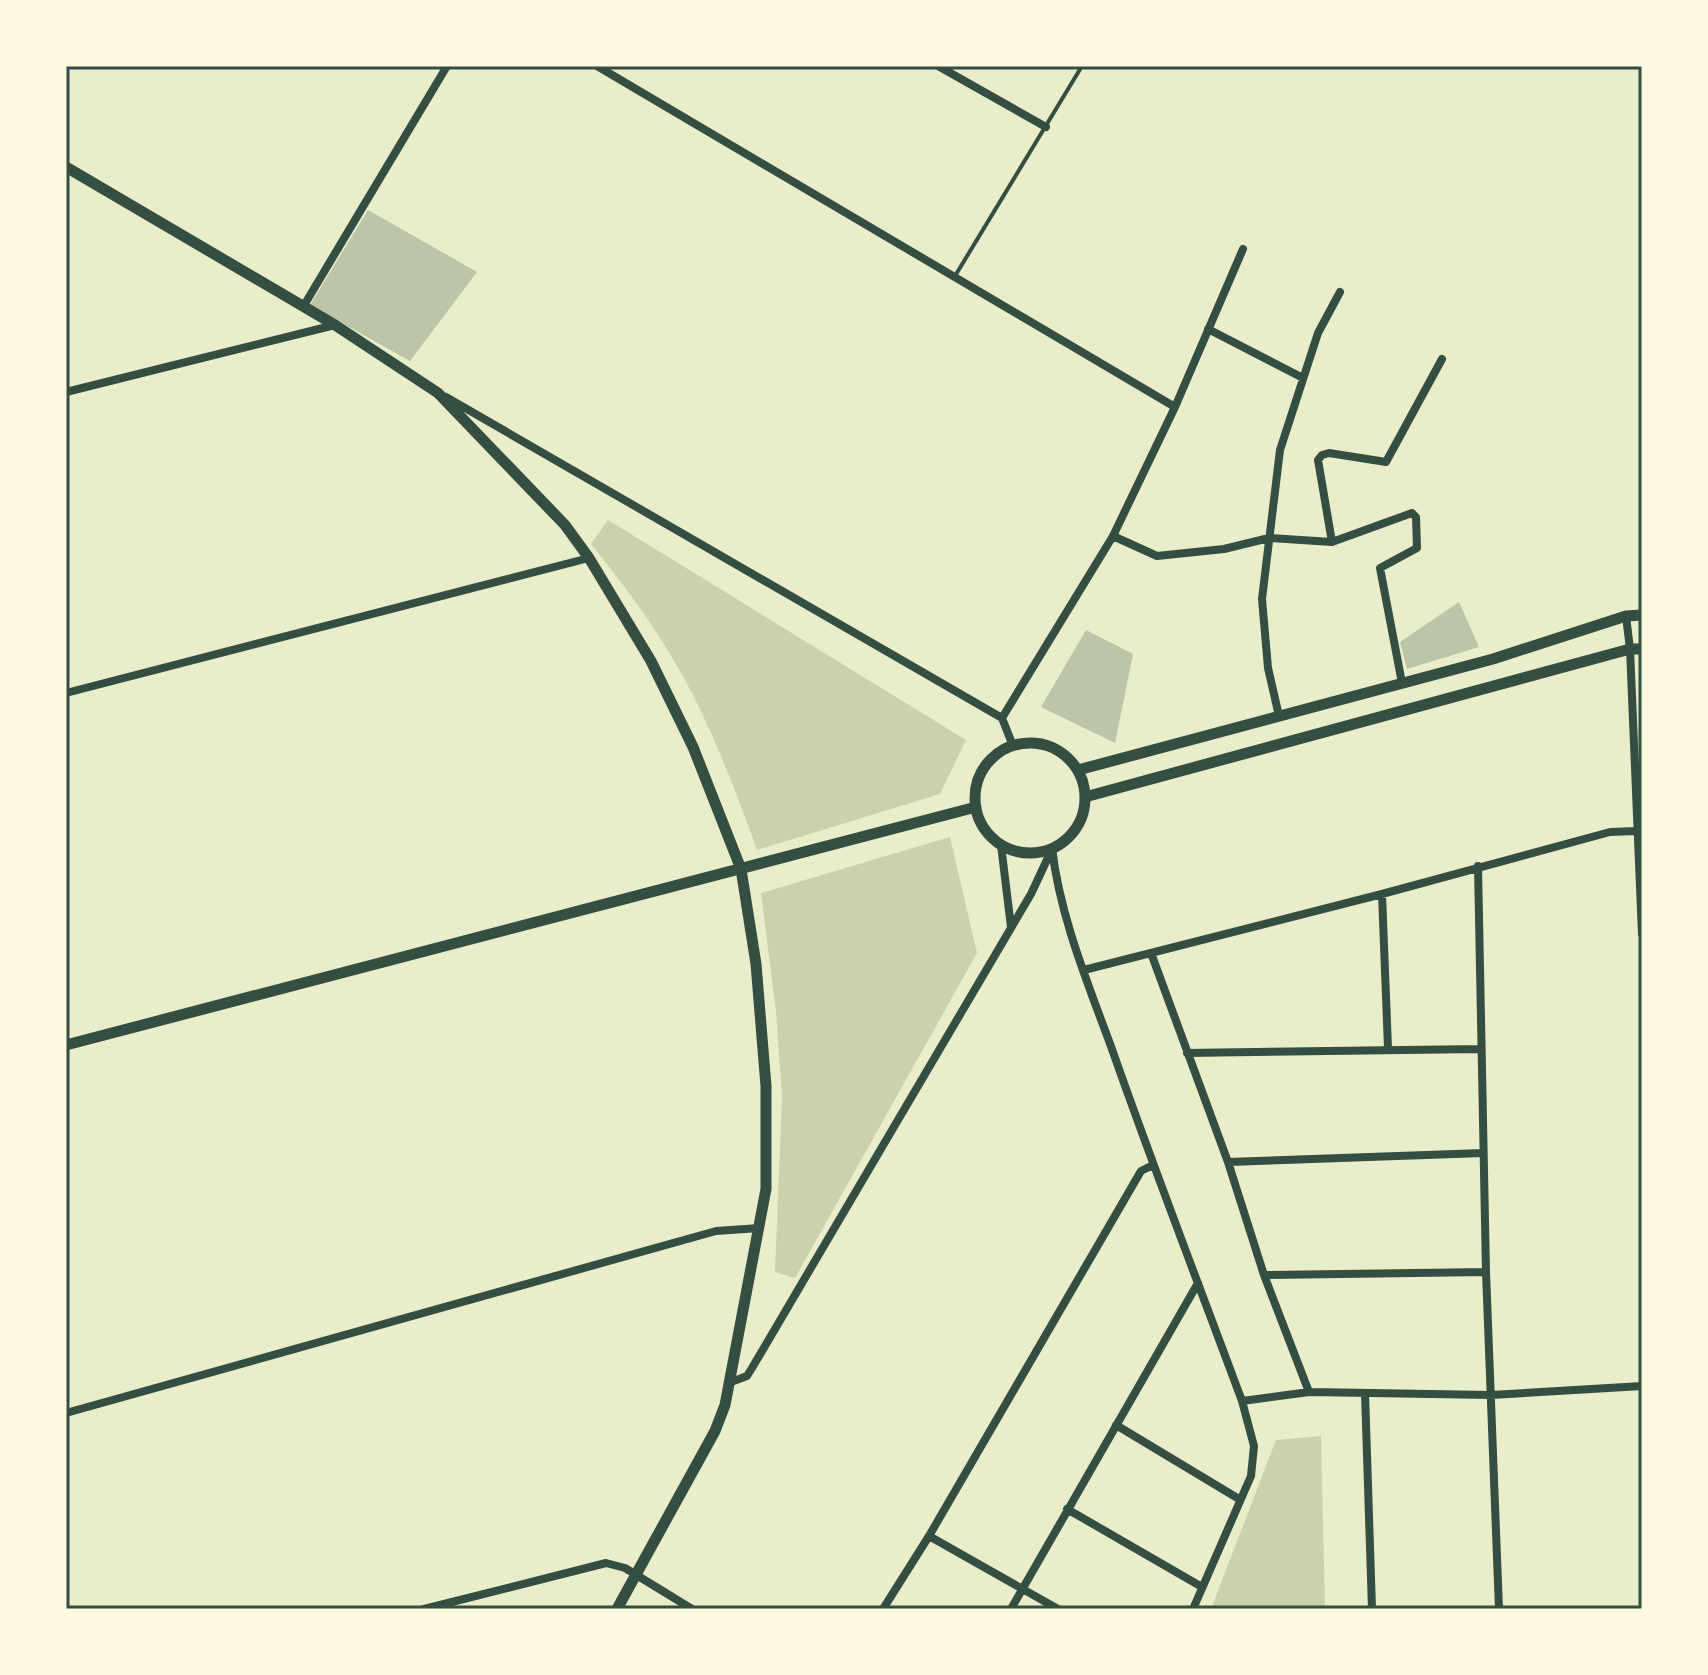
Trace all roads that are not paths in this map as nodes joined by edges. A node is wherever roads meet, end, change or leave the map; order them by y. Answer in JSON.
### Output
{"nodes":[{"id":1,"x":447,"y":66,"type":"edge"},
{"id":2,"x":597,"y":66,"type":"edge"},
{"id":3,"x":938,"y":66,"type":"edge"},
{"id":4,"x":1082,"y":66,"type":"edge"},
{"id":5,"x":1046,"y":127,"type":"junction"},
{"id":6,"x":66,"y":167,"type":"edge"},
{"id":7,"x":1243,"y":249,"type":"dead end"},
{"id":8,"x":955,"y":277,"type":"junction"},
{"id":9,"x":1340,"y":292,"type":"dead end"},
{"id":10,"x":303,"y":307,"type":"junction"},
{"id":11,"x":335,"y":325,"type":"junction"},
{"id":12,"x":1208,"y":329,"type":"junction"},
{"id":13,"x":1442,"y":359,"type":"dead end"},
{"id":14,"x":1303,"y":378,"type":"junction"},
{"id":15,"x":66,"y":392,"type":"edge"},
{"id":16,"x":438,"y":393,"type":"junction"},
{"id":17,"x":1175,"y":407,"type":"junction"},
{"id":18,"x":1113,"y":536,"type":"junction"},
{"id":19,"x":1269,"y":538,"type":"junction"},
{"id":20,"x":1332,"y":542,"type":"junction"},
{"id":21,"x":589,"y":558,"type":"junction"},
{"id":22,"x":1642,"y":615,"type":"edge"},
{"id":23,"x":1626,"y":616,"type":"junction"},
{"id":24,"x":1636,"y":649,"type":"edge"},
{"id":25,"x":1402,"y":683,"type":"junction"},
{"id":26,"x":66,"y":693,"type":"edge"},
{"id":27,"x":1279,"y":716,"type":"junction"},
{"id":28,"x":1002,"y":718,"type":"junction"},
{"id":29,"x":1013,"y":746,"type":"junction"},
{"id":30,"x":1078,"y":770,"type":"junction"},
{"id":31,"x":1085,"y":797,"type":"junction"},
{"id":32,"x":976,"y":807,"type":"junction"},
{"id":33,"x":1636,"y":831,"type":"junction"},
{"id":34,"x":1001,"y":845,"type":"junction"},
{"id":35,"x":1052,"y":848,"type":"junction"},
{"id":36,"x":1478,"y":866,"type":"junction"},
{"id":37,"x":741,"y":869,"type":"junction"},
{"id":38,"x":1382,"y":894,"type":"junction"},
{"id":39,"x":1012,"y":928,"type":"junction"},
{"id":40,"x":1642,"y":934,"type":"edge"},
{"id":41,"x":1151,"y":953,"type":"junction"},
{"id":42,"x":1084,"y":970,"type":"junction"},
{"id":43,"x":66,"y":1045,"type":"edge"},
{"id":44,"x":1388,"y":1048,"type":"junction"},
{"id":45,"x":1480,"y":1049,"type":"junction"},
{"id":46,"x":1187,"y":1053,"type":"junction"},
{"id":47,"x":1483,"y":1153,"type":"junction"},
{"id":48,"x":1228,"y":1162,"type":"junction"},
{"id":49,"x":1153,"y":1165,"type":"junction"},
{"id":50,"x":760,"y":1228,"type":"junction"},
{"id":51,"x":1486,"y":1272,"type":"junction"},
{"id":52,"x":1264,"y":1275,"type":"junction"},
{"id":53,"x":1198,"y":1283,"type":"junction"},
{"id":54,"x":731,"y":1382,"type":"junction"},
{"id":55,"x":1642,"y":1386,"type":"edge"},
{"id":56,"x":1309,"y":1392,"type":"junction"},
{"id":57,"x":1365,"y":1393,"type":"junction"},
{"id":58,"x":1491,"y":1395,"type":"junction"},
{"id":59,"x":1242,"y":1401,"type":"junction"},
{"id":60,"x":66,"y":1413,"type":"edge"},
{"id":61,"x":1116,"y":1425,"type":"junction"},
{"id":62,"x":1239,"y":1499,"type":"junction"},
{"id":63,"x":1067,"y":1509,"type":"junction"},
{"id":64,"x":929,"y":1536,"type":"junction"},
{"id":65,"x":636,"y":1575,"type":"junction"},
{"id":66,"x":1202,"y":1587,"type":"junction"},
{"id":67,"x":1024,"y":1588,"type":"junction"},
{"id":68,"x":424,"y":1609,"type":"edge"},
{"id":69,"x":617,"y":1609,"type":"edge"},
{"id":70,"x":692,"y":1609,"type":"edge"},
{"id":71,"x":883,"y":1609,"type":"edge"},
{"id":72,"x":1011,"y":1609,"type":"edge"},
{"id":73,"x":1058,"y":1609,"type":"edge"},
{"id":74,"x":1193,"y":1609,"type":"edge"},
{"id":75,"x":1372,"y":1609,"type":"edge"},
{"id":76,"x":1499,"y":1609,"type":"edge"}],
"edges":[{"from":1,"to":10,"type":"street"},
{"from":2,"to":8,"type":"street"},
{"from":3,"to":5,"type":"street"},
{"from":4,"to":5,"type":"lane"},
{"from":5,"to":8,"type":"lane"},
{"from":6,"to":10,"type":"street"},
{"from":7,"to":12,"type":"street"},
{"from":8,"to":17,"type":"street"},
{"from":9,"to":14,"type":"street"},
{"from":10,"to":11,"type":"street"},
{"from":11,"to":15,"type":"street"},
{"from":11,"to":16,"type":"street"},
{"from":12,"to":14,"type":"street"},
{"from":12,"to":17,"type":"street"},
{"from":13,"to":20,"type":"street"},
{"from":14,"to":19,"type":"street"},
{"from":16,"to":21,"type":"street"},
{"from":16,"to":28,"type":"street"},
{"from":17,"to":18,"type":"street"},
{"from":18,"to":19,"type":"street"},
{"from":18,"to":28,"type":"street"},
{"from":19,"to":20,"type":"street"},
{"from":19,"to":27,"type":"street"},
{"from":20,"to":25,"type":"street"},
{"from":21,"to":26,"type":"street"},
{"from":21,"to":37,"type":"street"},
{"from":22,"to":23,"type":"street"},
{"from":23,"to":24,"type":"street"},
{"from":23,"to":25,"type":"street"},
{"from":24,"to":31,"type":"street"},
{"from":24,"to":33,"type":"street"},
{"from":25,"to":27,"type":"street"},
{"from":27,"to":30,"type":"street"},
{"from":28,"to":29,"type":"street"},
{"from":29,"to":30,"type":"street"},
{"from":29,"to":32,"type":"street"},
{"from":30,"to":31,"type":"street"},
{"from":31,"to":35,"type":"street"},
{"from":32,"to":34,"type":"street"},
{"from":32,"to":37,"type":"street"},
{"from":33,"to":36,"type":"street"},
{"from":33,"to":40,"type":"street"},
{"from":34,"to":35,"type":"street"},
{"from":34,"to":39,"type":"street"},
{"from":35,"to":39,"type":"street"},
{"from":35,"to":42,"type":"street"},
{"from":36,"to":38,"type":"street"},
{"from":36,"to":45,"type":"street"},
{"from":37,"to":43,"type":"street"},
{"from":37,"to":50,"type":"street"},
{"from":38,"to":41,"type":"street"},
{"from":38,"to":44,"type":"street"},
{"from":39,"to":54,"type":"street"},
{"from":41,"to":42,"type":"street"},
{"from":41,"to":46,"type":"street"},
{"from":42,"to":49,"type":"street"},
{"from":44,"to":45,"type":"street"},
{"from":44,"to":46,"type":"street"},
{"from":45,"to":47,"type":"street"},
{"from":46,"to":48,"type":"street"},
{"from":47,"to":48,"type":"street"},
{"from":47,"to":51,"type":"street"},
{"from":48,"to":52,"type":"street"},
{"from":49,"to":53,"type":"street"},
{"from":49,"to":64,"type":"street"},
{"from":50,"to":54,"type":"street"},
{"from":50,"to":60,"type":"street"},
{"from":51,"to":52,"type":"street"},
{"from":51,"to":58,"type":"street"},
{"from":52,"to":56,"type":"street"},
{"from":53,"to":59,"type":"street"},
{"from":53,"to":61,"type":"street"},
{"from":54,"to":65,"type":"street"},
{"from":55,"to":58,"type":"street"},
{"from":56,"to":57,"type":"street"},
{"from":56,"to":59,"type":"street"},
{"from":57,"to":58,"type":"street"},
{"from":57,"to":75,"type":"street"},
{"from":58,"to":76,"type":"street"},
{"from":59,"to":62,"type":"street"},
{"from":61,"to":62,"type":"street"},
{"from":61,"to":63,"type":"street"},
{"from":62,"to":66,"type":"street"},
{"from":63,"to":66,"type":"street"},
{"from":63,"to":67,"type":"street"},
{"from":64,"to":67,"type":"street"},
{"from":64,"to":71,"type":"street"},
{"from":65,"to":68,"type":"street"},
{"from":65,"to":69,"type":"street"},
{"from":65,"to":70,"type":"street"},
{"from":66,"to":74,"type":"street"},
{"from":67,"to":72,"type":"street"},
{"from":67,"to":73,"type":"street"}]}
